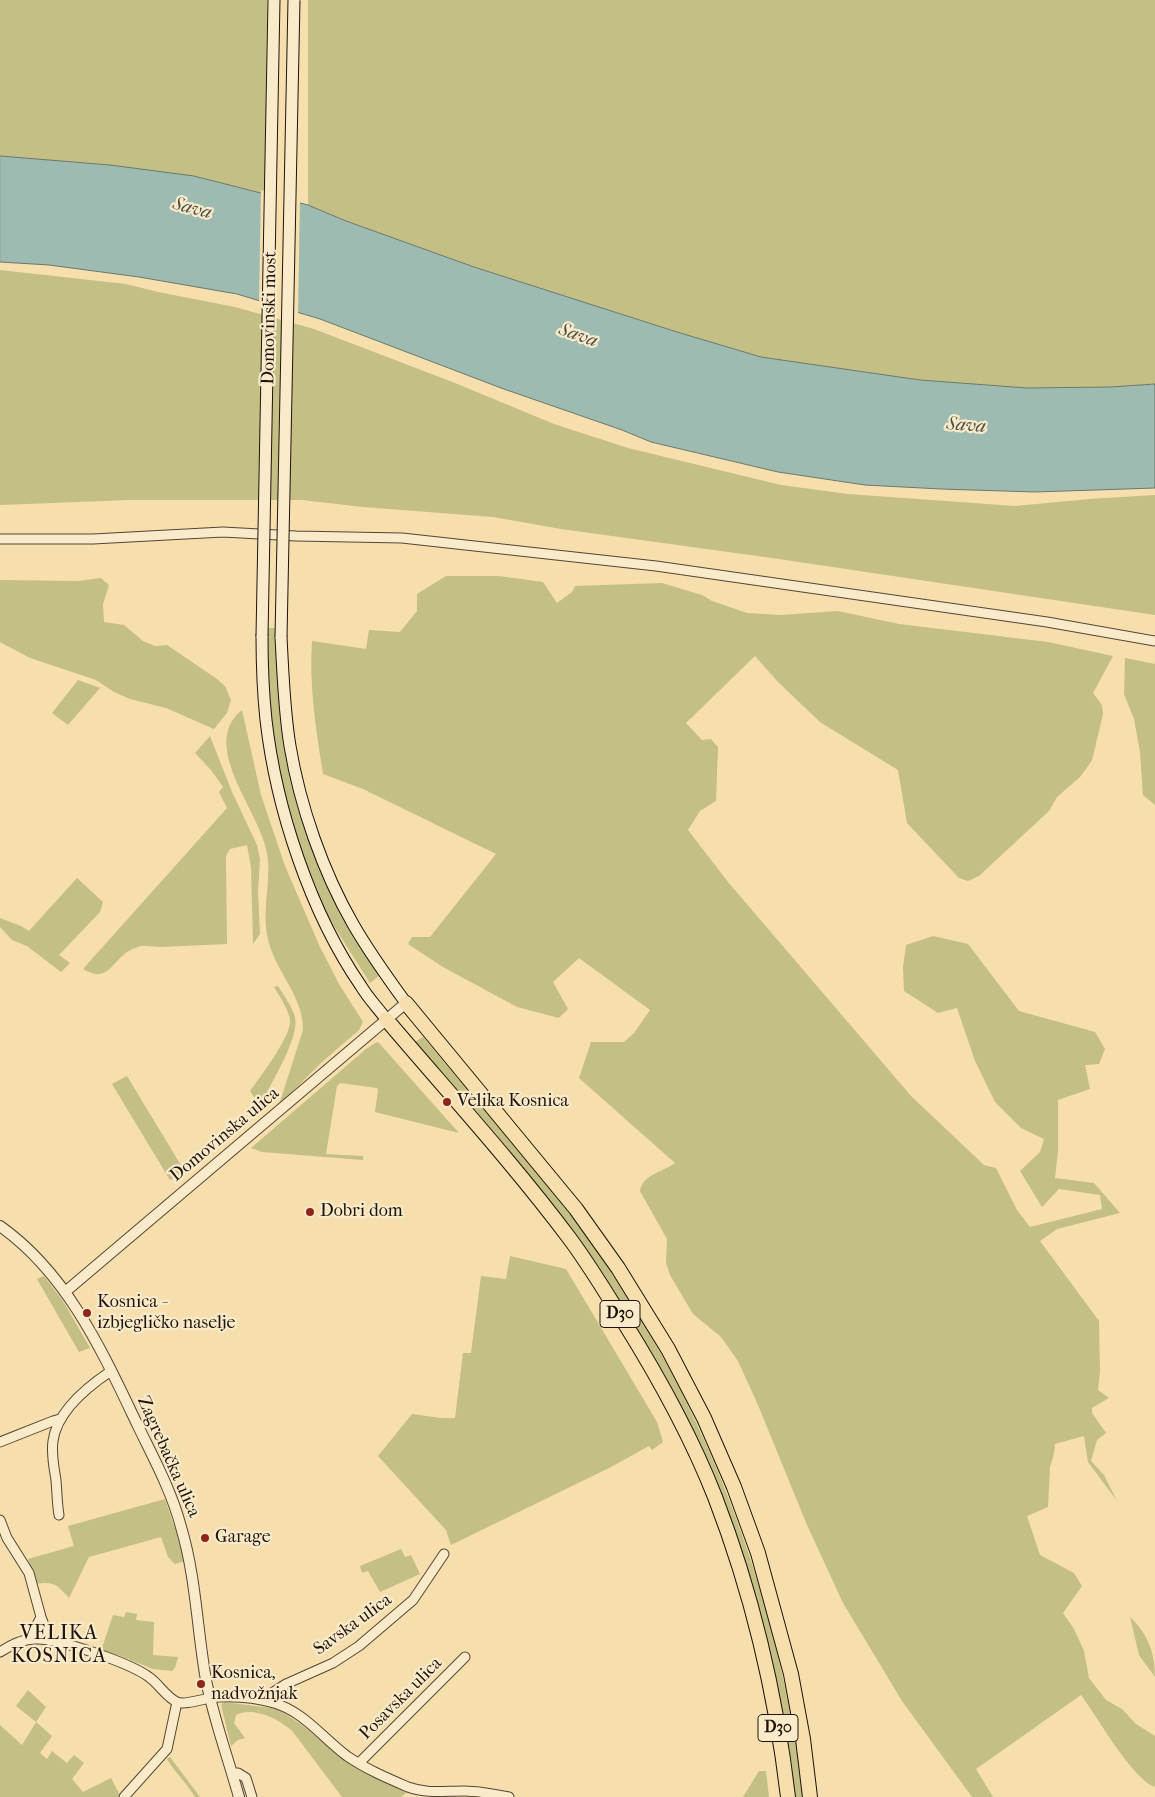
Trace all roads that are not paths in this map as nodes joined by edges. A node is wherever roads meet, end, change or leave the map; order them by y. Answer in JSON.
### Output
{"nodes":[{"id":1,"x":274,"y":0,"type":"edge"},
{"id":2,"x":294,"y":0,"type":"edge"},
{"id":3,"x":0,"y":539,"type":"edge"},
{"id":4,"x":1155,"y":640,"type":"edge"},
{"id":5,"x":406,"y":1003,"type":"junction"},
{"id":6,"x":386,"y":1019,"type":"junction"},
{"id":7,"x":0,"y":1226,"type":"edge"},
{"id":8,"x":65,"y":1292,"type":"junction"},
{"id":9,"x":111,"y":1371,"type":"junction"},
{"id":10,"x":60,"y":1419,"type":"junction"},
{"id":11,"x":0,"y":1442,"type":"edge"},
{"id":12,"x":59,"y":1515,"type":"dead end"},
{"id":13,"x":0,"y":1520,"type":"edge"},
{"id":14,"x":444,"y":1554,"type":"dead end"},
{"id":15,"x":40,"y":1617,"type":"junction"},
{"id":16,"x":26,"y":1640,"type":"junction"},
{"id":17,"x":50,"y":1641,"type":"junction"},
{"id":18,"x":0,"y":1652,"type":"edge"},
{"id":19,"x":465,"y":1658,"type":"dead end"},
{"id":20,"x":210,"y":1698,"type":"junction"},
{"id":21,"x":261,"y":1700,"type":"junction"},
{"id":22,"x":177,"y":1702,"type":"junction"},
{"id":23,"x":359,"y":1763,"type":"junction"},
{"id":24,"x":232,"y":1773,"type":"junction"},
{"id":25,"x":124,"y":1797,"type":"edge"},
{"id":26,"x":239,"y":1797,"type":"edge"},
{"id":27,"x":252,"y":1797,"type":"edge"},
{"id":28,"x":509,"y":1797,"type":"edge"},
{"id":29,"x":788,"y":1797,"type":"edge"},
{"id":30,"x":810,"y":1797,"type":"edge"}],
"edges":[{"from":1,"to":6,"type":"main road","name":"Domovinski most","bridge":true},
{"from":2,"to":5,"type":"main road","name":"Domovinski most","bridge":true},
{"from":3,"to":4,"type":"street"},
{"from":5,"to":6,"type":"street","name":"Domovinska ulica"},
{"from":5,"to":30,"type":"highway","number":"D30"},
{"from":6,"to":8,"type":"street","name":"Domovinska ulica"},
{"from":6,"to":29,"type":"highway","number":"D30"},
{"from":7,"to":8,"type":"street","name":"Zagrebačka ulica"},
{"from":8,"to":9,"type":"street","name":"Zagrebačka ulica"},
{"from":9,"to":10,"type":"street"},
{"from":9,"to":20,"type":"street","name":"Zagrebačka ulica"},
{"from":10,"to":11,"type":"street"},
{"from":10,"to":12,"type":"street"},
{"from":13,"to":15,"type":"street"},
{"from":14,"to":21,"type":"street","name":"Savska ulica"},
{"from":15,"to":16,"type":"street"},
{"from":15,"to":17,"type":"street"},
{"from":16,"to":17,"type":"street"},
{"from":16,"to":18,"type":"street"},
{"from":17,"to":22,"type":"street"},
{"from":19,"to":23,"type":"street","name":"Posavska ulica"},
{"from":20,"to":21,"type":"street"},
{"from":20,"to":22,"type":"street"},
{"from":20,"to":24,"type":"street","name":"Zagrebačka ulica"},
{"from":21,"to":23,"type":"street"},
{"from":22,"to":25,"type":"street"},
{"from":23,"to":28,"type":"street"},
{"from":24,"to":26,"type":"street","name":"Zagrebačka ulica"},
{"from":24,"to":27,"type":"street"}]}
